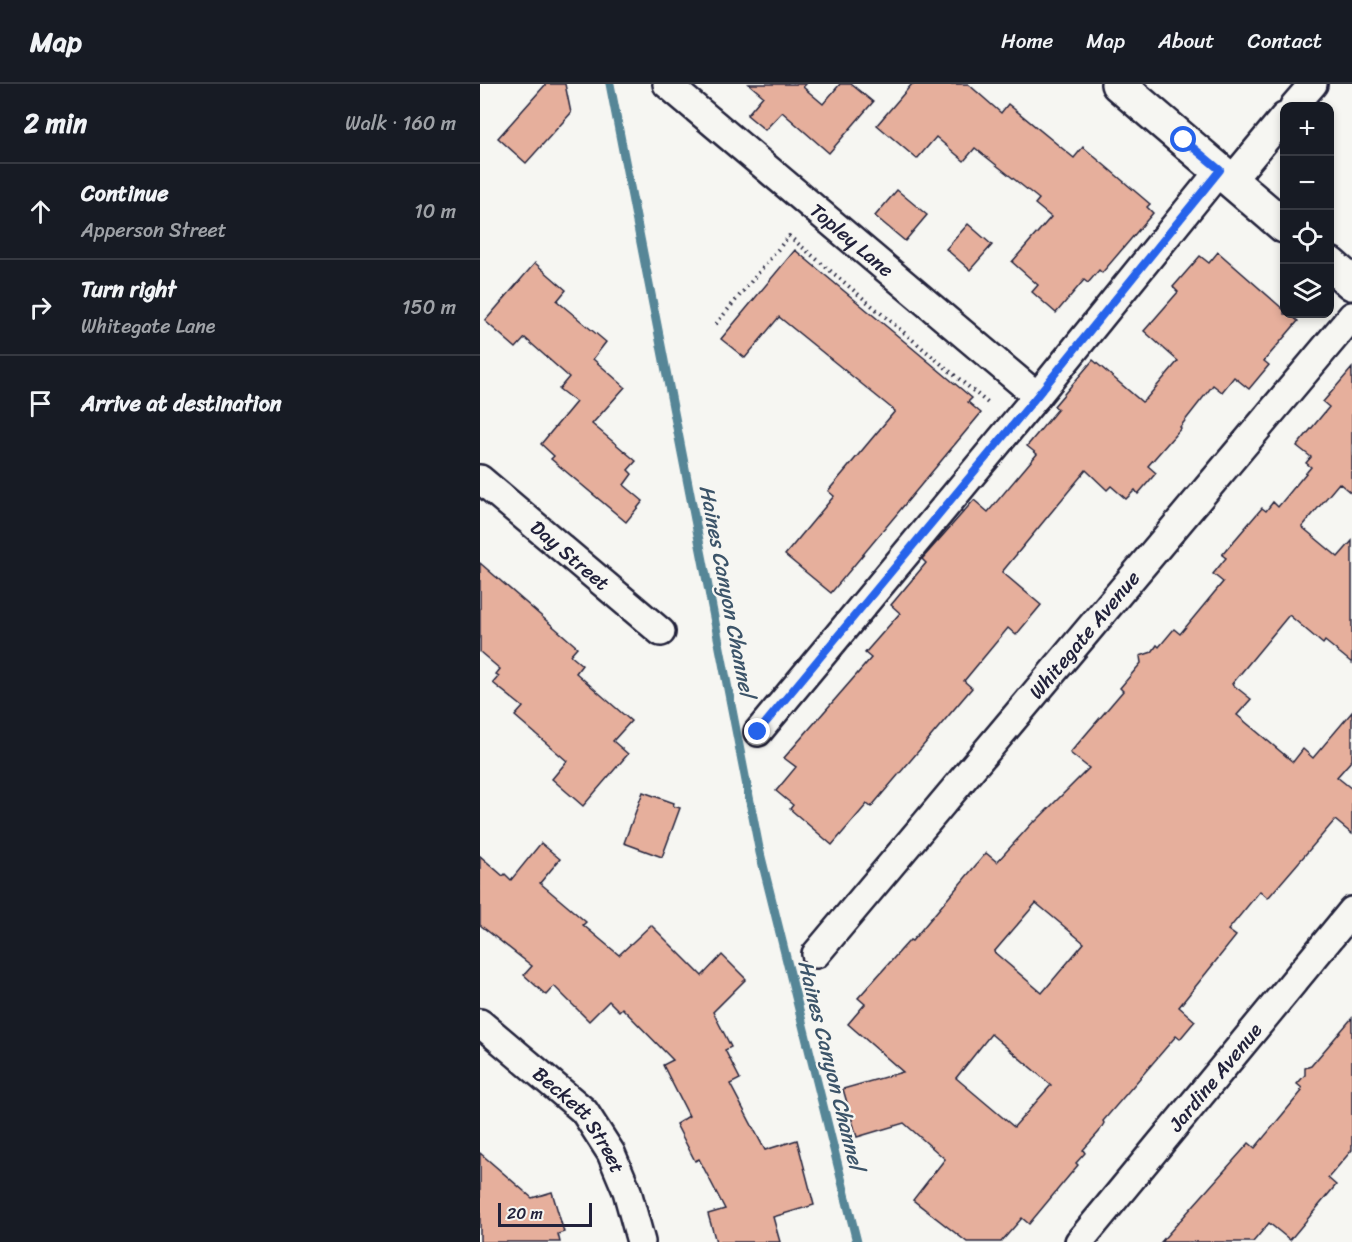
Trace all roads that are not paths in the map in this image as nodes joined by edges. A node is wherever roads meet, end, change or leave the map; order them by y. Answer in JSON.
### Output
{"nodes":[{"id":1,"x":667,"y":84,"type":"edge"},
{"id":2,"x":1118,"y":84,"type":"edge"},
{"id":3,"x":1313,"y":84,"type":"edge"},
{"id":4,"x":1297,"y":102,"type":"edge"},
{"id":5,"x":1280,"y":121,"type":"edge"},
{"id":6,"x":1226,"y":176,"type":"junction"},
{"id":7,"x":1280,"y":223,"type":"edge"},
{"id":8,"x":1334,"y":268,"type":"edge"},
{"id":9,"x":1352,"y":283,"type":"edge"},
{"id":10,"x":1352,"y":316,"type":"edge"},
{"id":11,"x":1037,"y":396,"type":"junction"},
{"id":12,"x":480,"y":479,"type":"edge"},
{"id":13,"x":661,"y":632,"type":"dead end"},
{"id":14,"x":758,"y":732,"type":"dead end"},
{"id":15,"x":1352,"y":911,"type":"edge"},
{"id":16,"x":816,"y":954,"type":"dead end"},
{"id":17,"x":480,"y":1023,"type":"edge"},
{"id":18,"x":640,"y":1242,"type":"edge"},
{"id":19,"x":1079,"y":1242,"type":"edge"}],
"edges":[{"from":1,"to":11,"type":"street","name":"Topley Lane"},
{"from":2,"to":6,"type":"street"},
{"from":3,"to":4,"type":"street"},
{"from":5,"to":6,"type":"street"},
{"from":6,"to":7,"type":"street"},
{"from":6,"to":11,"type":"street"},
{"from":8,"to":9,"type":"street"},
{"from":10,"to":16,"type":"street","name":"Whitegate Avenue"},
{"from":11,"to":14,"type":"street"},
{"from":12,"to":13,"type":"street","name":"Day Street"},
{"from":15,"to":19,"type":"street","name":"Jardine Avenue"},
{"from":17,"to":18,"type":"street","name":"Beckett Street"}]}
